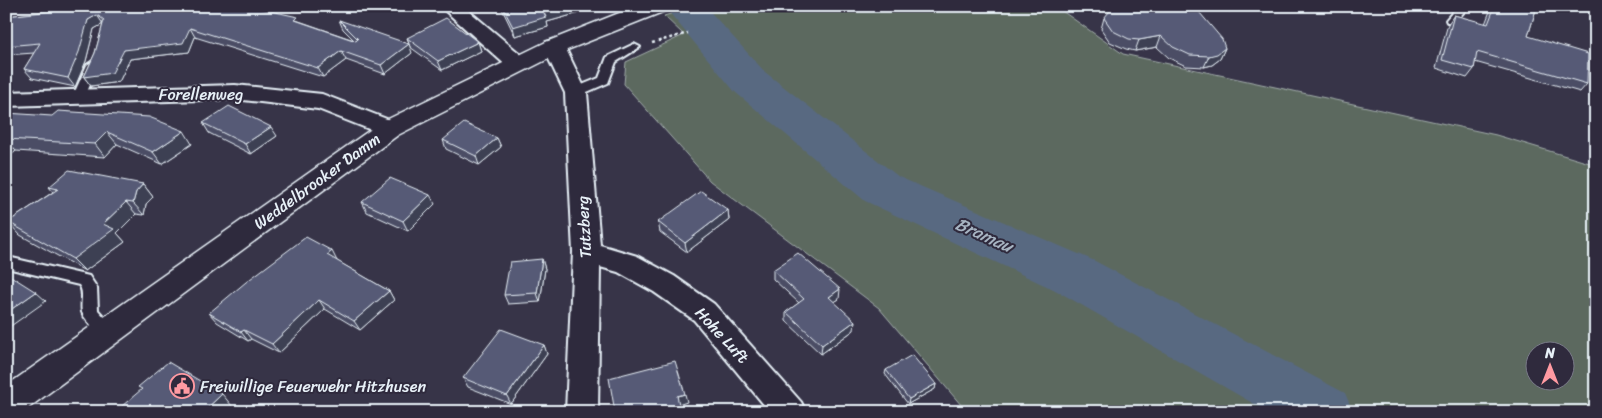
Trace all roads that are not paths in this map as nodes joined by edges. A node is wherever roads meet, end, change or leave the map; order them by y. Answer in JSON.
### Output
{"nodes":[{"id":1,"x":450,"y":6,"type":"edge"},
{"id":2,"x":1464,"y":6,"type":"edge"},
{"id":3,"x":655,"y":7,"type":"edge"},
{"id":4,"x":1451,"y":20,"type":"edge"},
{"id":5,"x":554,"y":47,"type":"junction"},
{"id":6,"x":634,"y":48,"type":"road end"},
{"id":7,"x":96,"y":54,"type":"edge"},
{"id":8,"x":518,"y":64,"type":"junction"},
{"id":9,"x":576,"y":92,"type":"junction"},
{"id":10,"x":80,"y":96,"type":"junction"},
{"id":11,"x":6,"y":98,"type":"edge"},
{"id":12,"x":390,"y":129,"type":"junction"},
{"id":13,"x":587,"y":252,"type":"junction"},
{"id":14,"x":12,"y":264,"type":"dead end"},
{"id":15,"x":109,"y":332,"type":"junction"},
{"id":16,"x":12,"y":396,"type":"edge"},
{"id":17,"x":582,"y":412,"type":"edge"},
{"id":18,"x":790,"y":412,"type":"edge"}],
"edges":[{"from":1,"to":8,"type":"street"},
{"from":2,"to":4,"type":"lane"},
{"from":3,"to":5,"type":"street","name":"Weddelbrooker Damm"},
{"from":5,"to":8,"type":"street","name":"Weddelbrooker Damm"},
{"from":5,"to":9,"type":"street","name":"Tutzberg"},
{"from":6,"to":9,"type":"lane"},
{"from":7,"to":10,"type":"lane"},
{"from":8,"to":12,"type":"street","name":"Weddelbrooker Damm"},
{"from":9,"to":13,"type":"street","name":"Tutzberg"},
{"from":10,"to":11,"type":"street","name":"Forellenweg"},
{"from":10,"to":12,"type":"street","name":"Forellenweg"},
{"from":12,"to":15,"type":"street","name":"Weddelbrooker Damm"},
{"from":13,"to":17,"type":"street","name":"Tutzberg"},
{"from":13,"to":18,"type":"street","name":"Hohe Luft"},
{"from":14,"to":15,"type":"lane"},
{"from":15,"to":16,"type":"street","name":"Weddelbrooker Damm"}]}
